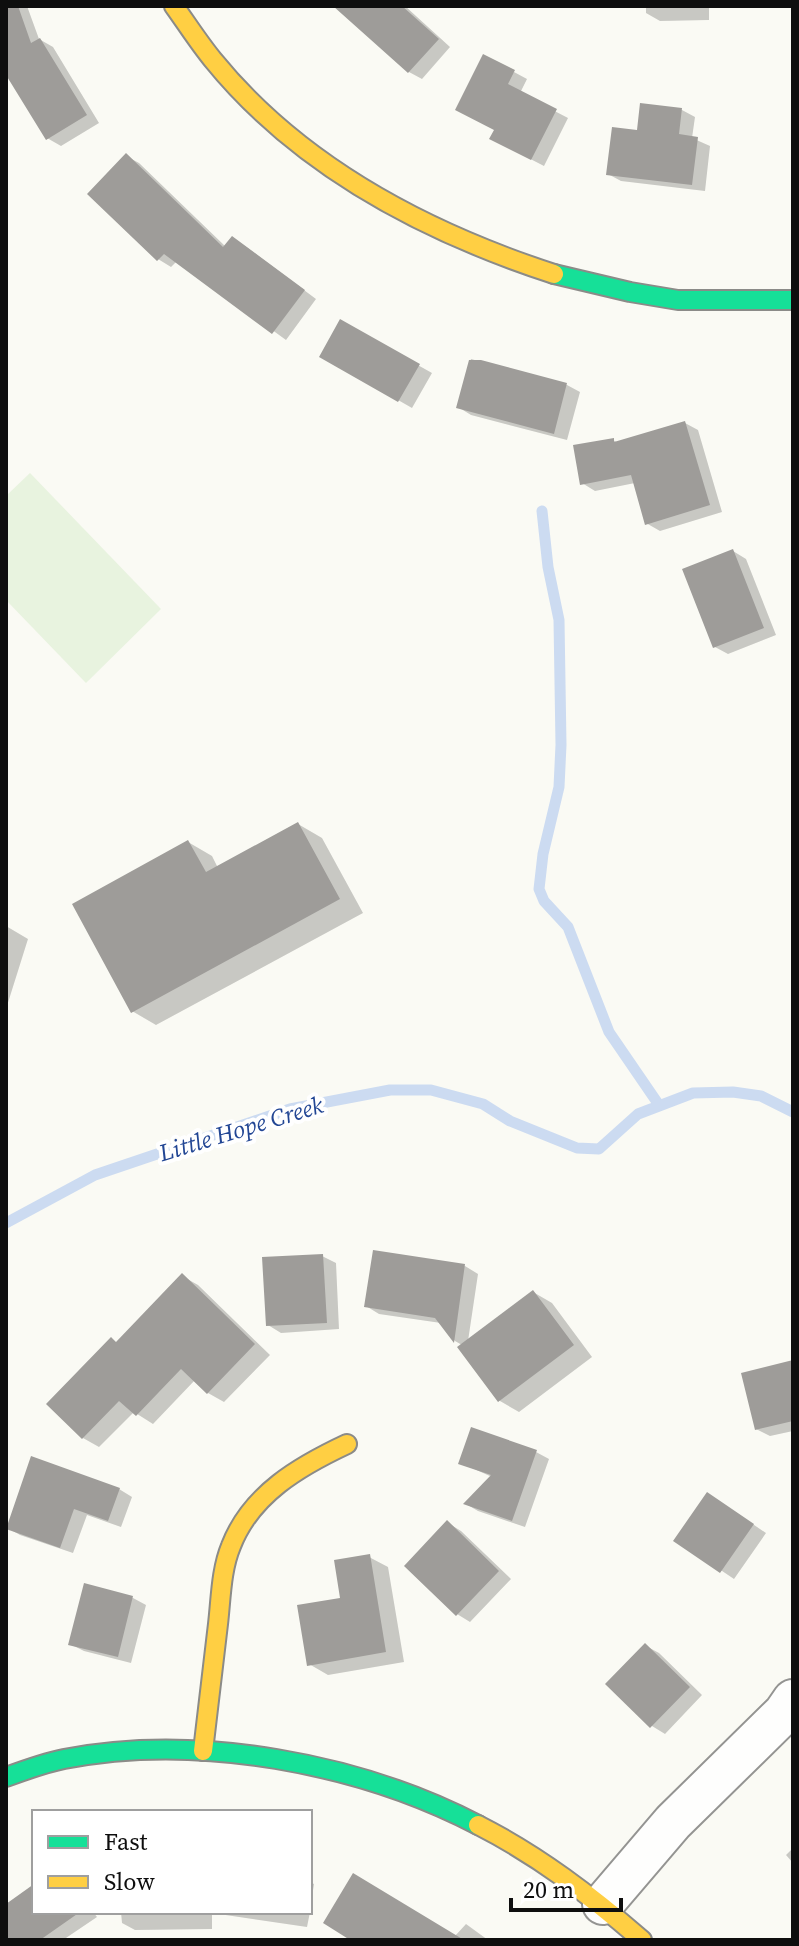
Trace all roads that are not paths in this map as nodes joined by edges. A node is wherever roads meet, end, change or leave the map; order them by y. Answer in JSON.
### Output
{"nodes":[{"id":1,"x":174,"y":6,"type":"edge"},
{"id":2,"x":793,"y":300,"type":"edge"},
{"id":3,"x":347,"y":1444,"type":"dead end"},
{"id":4,"x":793,"y":1700,"type":"edge"},
{"id":5,"x":203,"y":1751,"type":"junction"},
{"id":6,"x":6,"y":1777,"type":"edge"},
{"id":7,"x":603,"y":1904,"type":"junction"},
{"id":8,"x":642,"y":1940,"type":"edge"}],
"edges":[{"from":1,"to":2,"type":"street"},
{"from":3,"to":5,"type":"street"},
{"from":4,"to":7,"type":"street"},
{"from":5,"to":6,"type":"street"},
{"from":5,"to":7,"type":"street"},
{"from":7,"to":8,"type":"street"}]}
